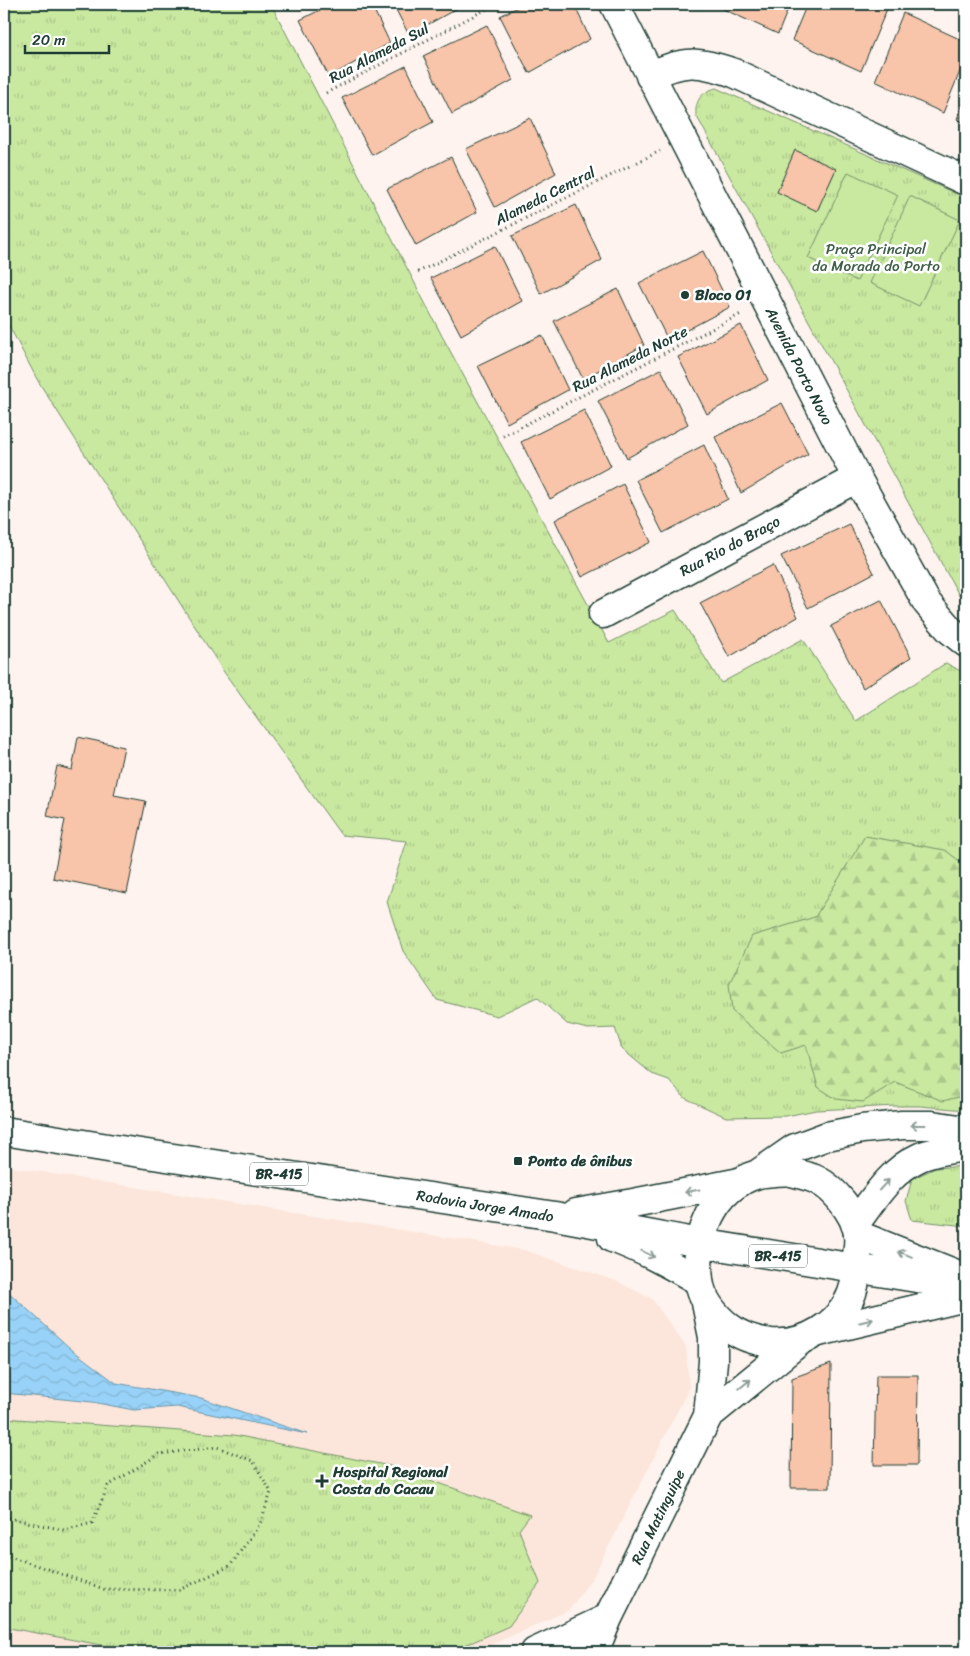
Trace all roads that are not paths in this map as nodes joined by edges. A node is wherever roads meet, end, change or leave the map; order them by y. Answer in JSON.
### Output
{"nodes":[{"id":1,"x":614,"y":4,"type":"edge"},
{"id":2,"x":650,"y":76,"type":"junction"},
{"id":3,"x":966,"y":181,"type":"edge"},
{"id":4,"x":856,"y":478,"type":"junction"},
{"id":5,"x":603,"y":614,"type":"dead end"},
{"id":6,"x":966,"y":643,"type":"edge"},
{"id":7,"x":966,"y":1130,"type":"edge"},
{"id":8,"x":4,"y":1131,"type":"edge"},
{"id":9,"x":966,"y":1146,"type":"edge"},
{"id":10,"x":749,"y":1178,"type":"junction"},
{"id":11,"x":554,"y":1216,"type":"junction"},
{"id":12,"x":857,"y":1230,"type":"junction"},
{"id":13,"x":700,"y":1243,"type":"junction"},
{"id":14,"x":857,"y":1268,"type":"junction"},
{"id":15,"x":966,"y":1278,"type":"edge"},
{"id":16,"x":966,"y":1286,"type":"edge"},
{"id":17,"x":702,"y":1291,"type":"junction"},
{"id":18,"x":966,"y":1297,"type":"edge"},
{"id":19,"x":809,"y":1336,"type":"junction"},
{"id":20,"x":708,"y":1416,"type":"junction"},
{"id":21,"x":608,"y":1618,"type":"junction"},
{"id":22,"x":535,"y":1652,"type":"edge"},
{"id":23,"x":594,"y":1652,"type":"edge"}],
"edges":[{"from":1,"to":2,"type":"street","name":"Avenida Porto Novo"},
{"from":2,"to":3,"type":"street"},
{"from":2,"to":4,"type":"street","name":"Avenida Porto Novo"},
{"from":4,"to":5,"type":"street","name":"Rua Rio do Braço"},
{"from":4,"to":6,"type":"street","name":"Avenida Porto Novo"},
{"from":7,"to":10,"type":"street","one_way":true},
{"from":8,"to":11,"type":"street","name":"Rodovia Jorge Amado","number":"BR-415"},
{"from":12,"to":9,"type":"street","one_way":true},
{"from":10,"to":11,"type":"street","one_way":true},
{"from":10,"to":12,"type":"street"},
{"from":10,"to":13,"type":"street"},
{"from":11,"to":13,"type":"street","name":"Rodovia Jorge Amado","number":"BR-415"},
{"from":11,"to":17,"type":"street","one_way":true},
{"from":12,"to":14,"type":"street"},
{"from":15,"to":12,"type":"street","one_way":true},
{"from":13,"to":14,"type":"street","name":"Rodovia Jorge Amado","number":"BR-415"},
{"from":13,"to":17,"type":"street"},
{"from":14,"to":16,"type":"street","name":"Rodovia Jorge Amado","number":"BR-415"},
{"from":14,"to":19,"type":"street"},
{"from":17,"to":19,"type":"street"},
{"from":17,"to":20,"type":"street"},
{"from":19,"to":18,"type":"street","one_way":true},
{"from":20,"to":19,"type":"street","one_way":true},
{"from":20,"to":21,"type":"street","name":"Rua Matinguipe"},
{"from":21,"to":22,"type":"street"},
{"from":21,"to":23,"type":"street","name":"Rua Matinguipe"}]}
